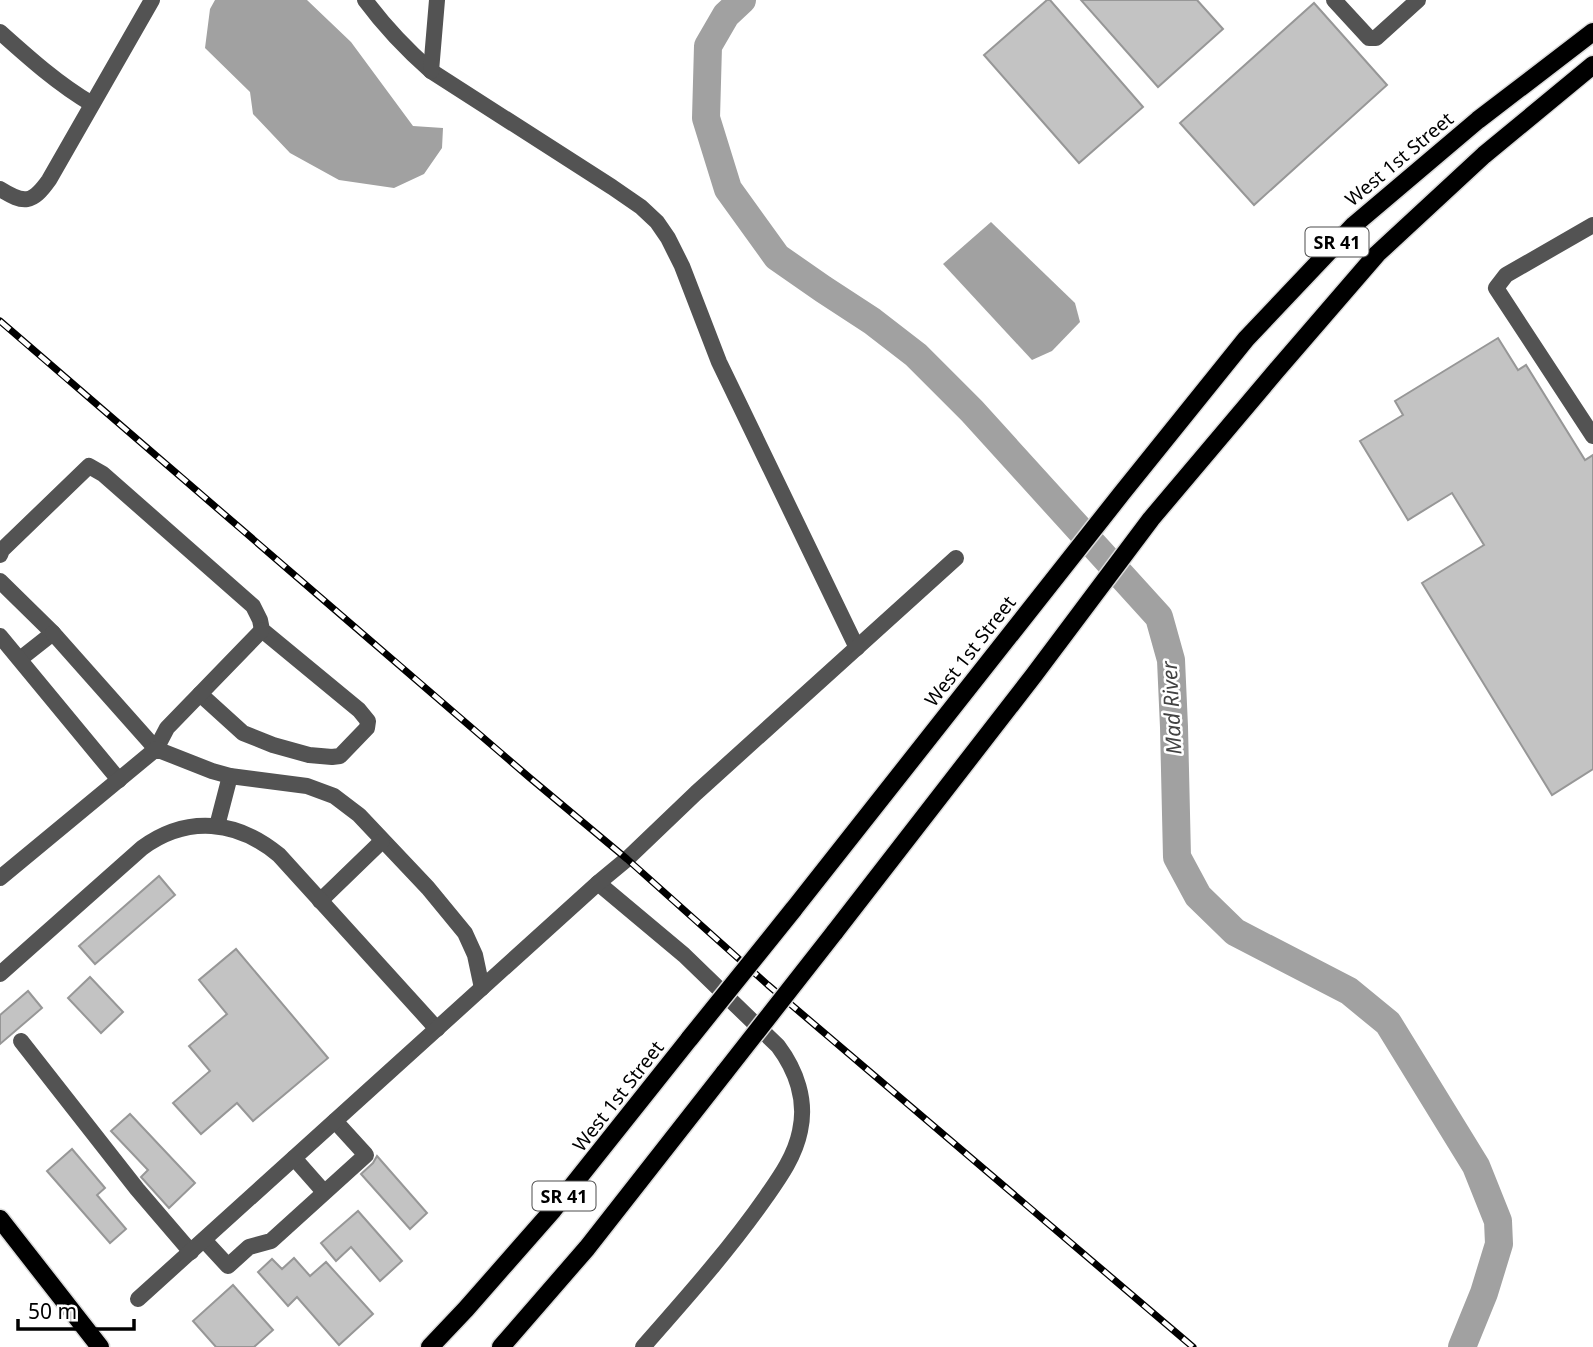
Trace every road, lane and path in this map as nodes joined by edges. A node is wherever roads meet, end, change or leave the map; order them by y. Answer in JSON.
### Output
{"nodes":[{"id":1,"x":152,"y":0,"type":"edge"},
{"id":2,"x":365,"y":0,"type":"edge"},
{"id":3,"x":437,"y":0,"type":"edge"},
{"id":4,"x":1418,"y":0,"type":"edge"},
{"id":5,"x":1341,"y":3,"type":"edge"},
{"id":6,"x":0,"y":32,"type":"edge"},
{"id":7,"x":1593,"y":32,"type":"edge"},
{"id":8,"x":1593,"y":65,"type":"edge"},
{"id":9,"x":431,"y":71,"type":"junction"},
{"id":10,"x":92,"y":104,"type":"junction"},
{"id":11,"x":0,"y":189,"type":"edge"},
{"id":12,"x":1593,"y":225,"type":"edge"},
{"id":13,"x":1593,"y":436,"type":"edge"},
{"id":14,"x":0,"y":555,"type":"edge"},
{"id":15,"x":956,"y":558,"type":"dead end"},
{"id":16,"x":0,"y":580,"type":"edge"},
{"id":17,"x":262,"y":630,"type":"junction"},
{"id":18,"x":53,"y":633,"type":"junction"},
{"id":19,"x":0,"y":636,"type":"edge"},
{"id":20,"x":858,"y":648,"type":"junction"},
{"id":21,"x":20,"y":659,"type":"junction"},
{"id":22,"x":200,"y":694,"type":"junction"},
{"id":23,"x":156,"y":749,"type":"junction"},
{"id":24,"x":230,"y":776,"type":"junction"},
{"id":25,"x":120,"y":779,"type":"junction"},
{"id":26,"x":217,"y":826,"type":"junction"},
{"id":27,"x":382,"y":841,"type":"junction"},
{"id":28,"x":0,"y":878,"type":"edge"},
{"id":29,"x":598,"y":883,"type":"junction"},
{"id":30,"x":320,"y":901,"type":"junction"},
{"id":31,"x":0,"y":974,"type":"edge"},
{"id":32,"x":482,"y":988,"type":"junction"},
{"id":33,"x":437,"y":1029,"type":"junction"},
{"id":34,"x":21,"y":1041,"type":"dead end"},
{"id":35,"x":335,"y":1121,"type":"junction"},
{"id":36,"x":294,"y":1158,"type":"junction"},
{"id":37,"x":324,"y":1192,"type":"junction"},
{"id":38,"x":0,"y":1219,"type":"edge"},
{"id":39,"x":204,"y":1240,"type":"junction"},
{"id":40,"x":191,"y":1252,"type":"junction"},
{"id":41,"x":138,"y":1299,"type":"dead end"},
{"id":42,"x":100,"y":1347,"type":"edge"},
{"id":43,"x":430,"y":1347,"type":"edge"},
{"id":44,"x":500,"y":1347,"type":"edge"},
{"id":45,"x":643,"y":1347,"type":"edge"}],
"edges":[{"from":1,"to":10,"type":"street"},
{"from":2,"to":9,"type":"street"},
{"from":3,"to":9,"type":"street"},
{"from":4,"to":5,"type":"street"},
{"from":6,"to":10,"type":"street"},
{"from":7,"to":43,"type":"main road","name":"West 1st Street","number":"SR 41","bridge":true},
{"from":8,"to":44,"type":"main road","number":"SR 41","bridge":true},
{"from":9,"to":20,"type":"street"},
{"from":10,"to":11,"type":"street"},
{"from":12,"to":13,"type":"street"},
{"from":14,"to":17,"type":"street"},
{"from":15,"to":20,"type":"street"},
{"from":16,"to":18,"type":"street"},
{"from":17,"to":22,"type":"street"},
{"from":17,"to":22,"type":"street"},
{"from":18,"to":21,"type":"street"},
{"from":18,"to":23,"type":"street"},
{"from":19,"to":21,"type":"street"},
{"from":20,"to":29,"type":"street"},
{"from":21,"to":25,"type":"street"},
{"from":22,"to":23,"type":"street"},
{"from":23,"to":24,"type":"street"},
{"from":23,"to":25,"type":"street"},
{"from":24,"to":26,"type":"street"},
{"from":24,"to":27,"type":"street"},
{"from":25,"to":28,"type":"street"},
{"from":26,"to":30,"type":"street"},
{"from":26,"to":31,"type":"street"},
{"from":27,"to":30,"type":"street"},
{"from":27,"to":32,"type":"street"},
{"from":29,"to":32,"type":"street"},
{"from":29,"to":45,"type":"street"},
{"from":30,"to":33,"type":"street"},
{"from":32,"to":33,"type":"street"},
{"from":33,"to":35,"type":"street"},
{"from":34,"to":40,"type":"street"},
{"from":35,"to":36,"type":"street"},
{"from":35,"to":37,"type":"street"},
{"from":36,"to":37,"type":"street"},
{"from":36,"to":39,"type":"street"},
{"from":37,"to":39,"type":"street"},
{"from":38,"to":42,"type":"main road"},
{"from":39,"to":40,"type":"street"},
{"from":40,"to":41,"type":"street"}]}
